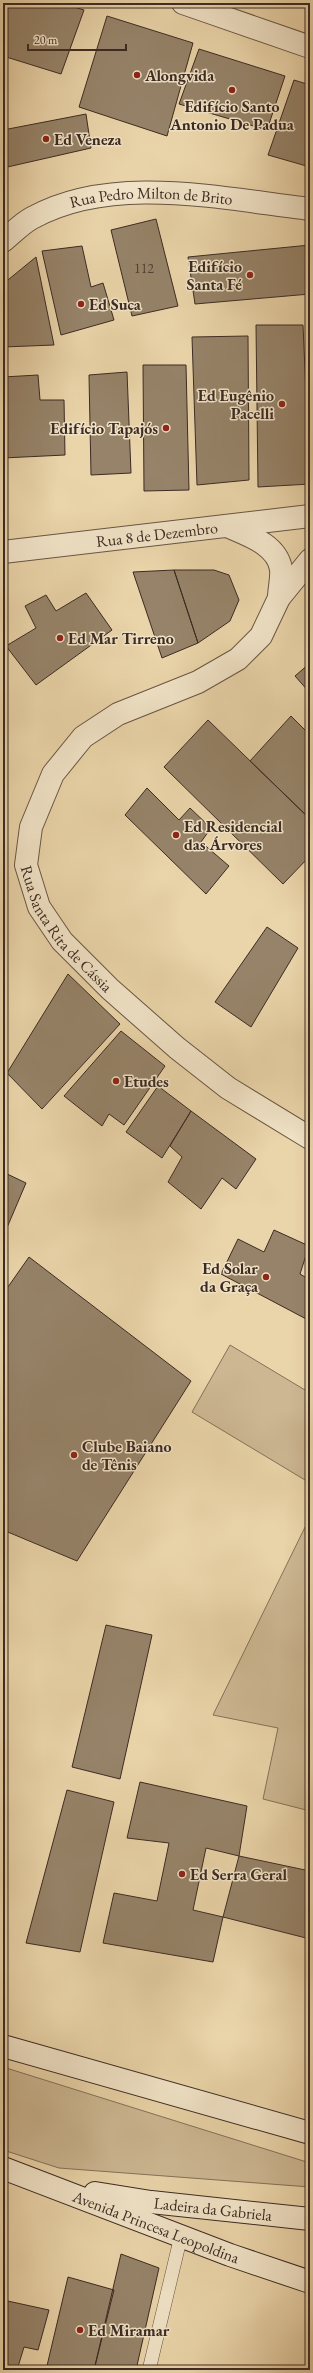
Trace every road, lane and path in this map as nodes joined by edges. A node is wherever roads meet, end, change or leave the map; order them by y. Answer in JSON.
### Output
{"nodes":[{"id":1,"x":183,"y":3,"type":"edge"},
{"id":2,"x":310,"y":47,"type":"edge"},
{"id":3,"x":310,"y":210,"type":"edge"},
{"id":4,"x":3,"y":241,"type":"edge"},
{"id":5,"x":310,"y":516,"type":"edge"},
{"id":6,"x":226,"y":526,"type":"junction"},
{"id":7,"x":3,"y":552,"type":"edge"},
{"id":8,"x":310,"y":560,"type":"edge"},
{"id":9,"x":279,"y":598,"type":"junction"},
{"id":10,"x":310,"y":1138,"type":"edge"},
{"id":11,"x":3,"y":2046,"type":"edge"},
{"id":12,"x":310,"y":2133,"type":"edge"},
{"id":13,"x":3,"y":2168,"type":"edge"},
{"id":14,"x":45,"y":2184,"type":"junction"},
{"id":15,"x":310,"y":2219,"type":"edge"},
{"id":16,"x":181,"y":2236,"type":"junction"},
{"id":17,"x":310,"y":2282,"type":"edge"},
{"id":18,"x":149,"y":2370,"type":"edge"}],
"edges":[{"from":1,"to":2,"type":"street"},
{"from":3,"to":4,"type":"street","name":"Rua Pedro Milton de Brito"},
{"from":5,"to":6,"type":"street","name":"Rua 8 de Dezembro"},
{"from":6,"to":7,"type":"street","name":"Rua 8 de Dezembro"},
{"from":6,"to":9,"type":"street","name":"Rua Santa Rita de Cássia"},
{"from":8,"to":9,"type":"street","name":"Rua Santa Rita de Cássia"},
{"from":9,"to":10,"type":"street","name":"Rua Santa Rita de Cássia"},
{"from":11,"to":12,"type":"street"},
{"from":13,"to":14,"type":"street","name":"Avenida Princesa Leopoldina"},
{"from":14,"to":15,"type":"street","name":"Ladeira da Gabriela"},
{"from":14,"to":16,"type":"street","name":"Avenida Princesa Leopoldina"},
{"from":16,"to":17,"type":"street","name":"Avenida Princesa Leopoldina"},
{"from":16,"to":18,"type":"lane"}]}
